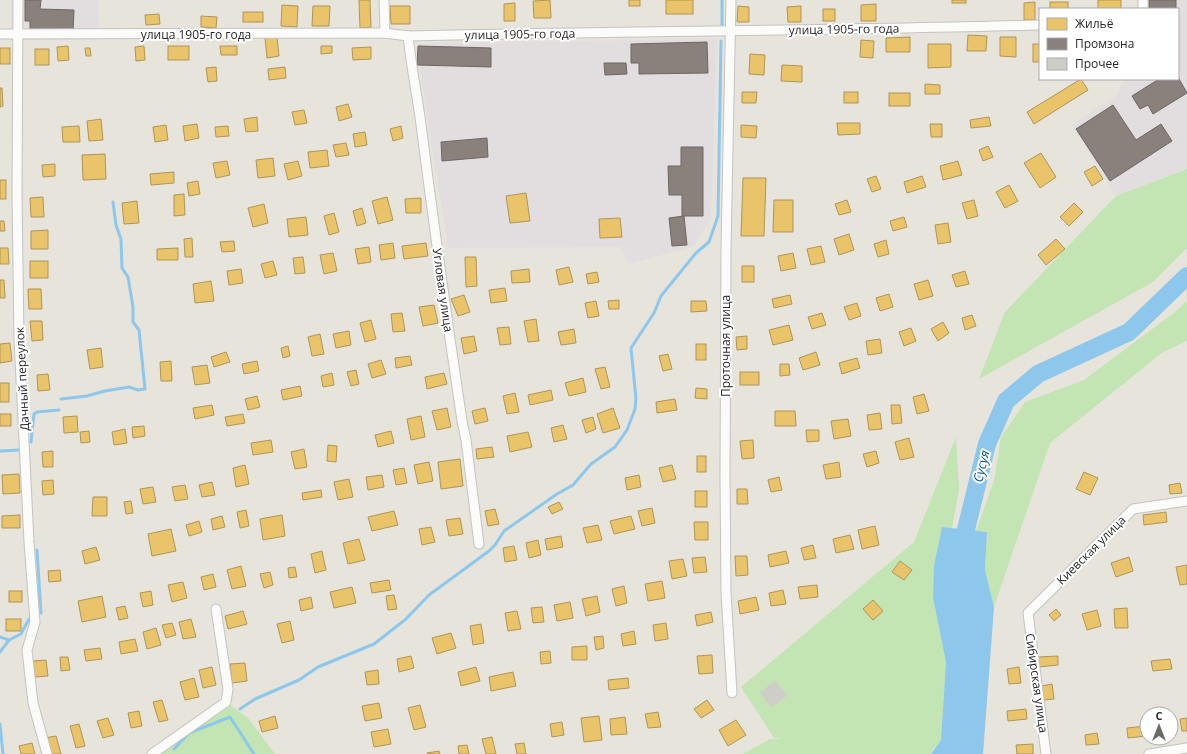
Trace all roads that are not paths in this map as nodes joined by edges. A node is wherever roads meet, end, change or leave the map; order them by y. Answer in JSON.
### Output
{"nodes":[{"id":1,"x":18,"y":0,"type":"edge"},
{"id":2,"x":384,"y":0,"type":"edge"},
{"id":3,"x":731,"y":0,"type":"edge"},
{"id":4,"x":1039,"y":25,"type":"edge"},
{"id":5,"x":730,"y":31,"type":"junction"},
{"id":6,"x":386,"y":33,"type":"junction"},
{"id":7,"x":0,"y":34,"type":"edge"},
{"id":8,"x":18,"y":34,"type":"junction"},
{"id":9,"x":408,"y":36,"type":"junction"},
{"id":10,"x":1187,"y":501,"type":"edge"},
{"id":11,"x":479,"y":544,"type":"dead end"},
{"id":12,"x":216,"y":609,"type":"dead end"},
{"id":13,"x":1028,"y":612,"type":"joint"},
{"id":14,"x":732,"y":693,"type":"dead end"},
{"id":15,"x":1187,"y":748,"type":"edge"},
{"id":16,"x":47,"y":754,"type":"edge"},
{"id":17,"x":152,"y":754,"type":"edge"},
{"id":18,"x":1046,"y":754,"type":"edge"},
{"id":19,"x":1149,"y":754,"type":"edge"}],
"edges":[{"from":1,"to":8,"type":"street","name":"Дачный переулок"},
{"from":2,"to":6,"type":"street"},
{"from":3,"to":5,"type":"street","name":"Проточная улица"},
{"from":4,"to":5,"type":"street","name":"улица 1905-го года"},
{"from":5,"to":9,"type":"street","name":"улица 1905-го года"},
{"from":5,"to":14,"type":"street","name":"Проточная улица"},
{"from":6,"to":8,"type":"street","name":"улица 1905-го года"},
{"from":6,"to":9,"type":"street","name":"улица 1905-го года"},
{"from":7,"to":8,"type":"street","name":"улица 1905-го года"},
{"from":8,"to":16,"type":"street","name":"Дачный переулок"},
{"from":9,"to":11,"type":"street","name":"Угловая улица"},
{"from":10,"to":13,"type":"street","name":"Киевская улица"},
{"from":12,"to":17,"type":"street"},
{"from":13,"to":18,"type":"street","name":"Сибирская улица"},
{"from":15,"to":19,"type":"street"}]}
